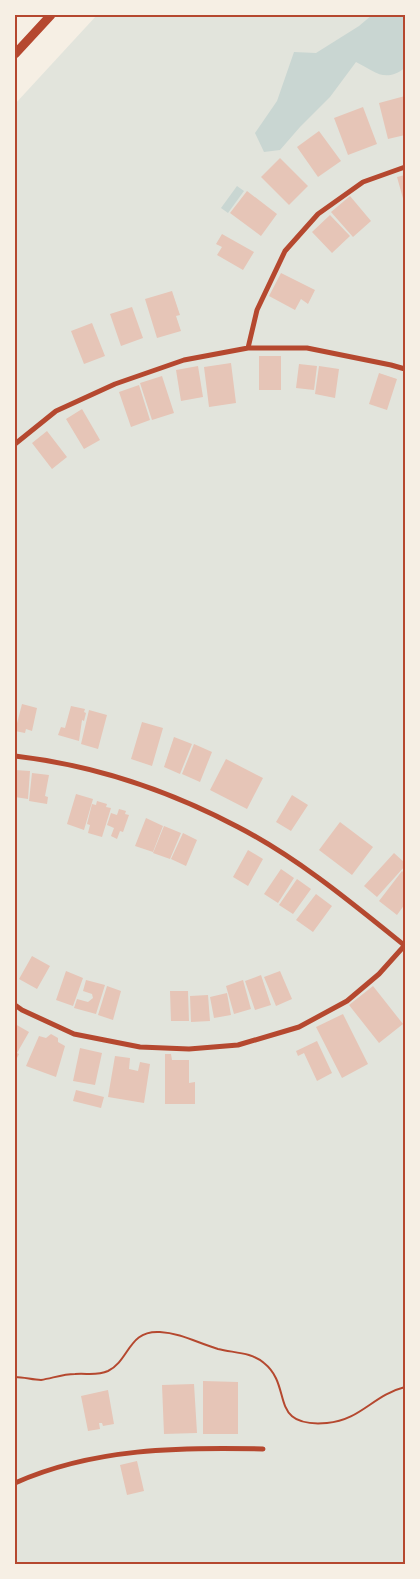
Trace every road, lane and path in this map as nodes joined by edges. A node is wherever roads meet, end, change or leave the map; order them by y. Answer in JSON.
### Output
{"nodes":[{"id":1,"x":51,"y":15,"type":"edge"},
{"id":2,"x":15,"y":54,"type":"edge"},
{"id":3,"x":405,"y":167,"type":"edge"},
{"id":4,"x":248,"y":348,"type":"junction"},
{"id":5,"x":405,"y":369,"type":"edge"},
{"id":6,"x":15,"y":444,"type":"edge"},
{"id":7,"x":15,"y":756,"type":"edge"},
{"id":8,"x":405,"y":945,"type":"edge"},
{"id":9,"x":15,"y":1005,"type":"edge"},
{"id":10,"x":15,"y":1377,"type":"edge"},
{"id":11,"x":405,"y":1387,"type":"edge"},
{"id":12,"x":263,"y":1449,"type":"dead end"},
{"id":13,"x":15,"y":1483,"type":"edge"}],
"edges":[{"from":1,"to":2,"type":"main road"},
{"from":3,"to":4,"type":"street"},
{"from":4,"to":5,"type":"street"},
{"from":4,"to":6,"type":"street"},
{"from":7,"to":8,"type":"street"},
{"from":8,"to":9,"type":"street"},
{"from":10,"to":11,"type":"path"},
{"from":12,"to":13,"type":"street"}]}
